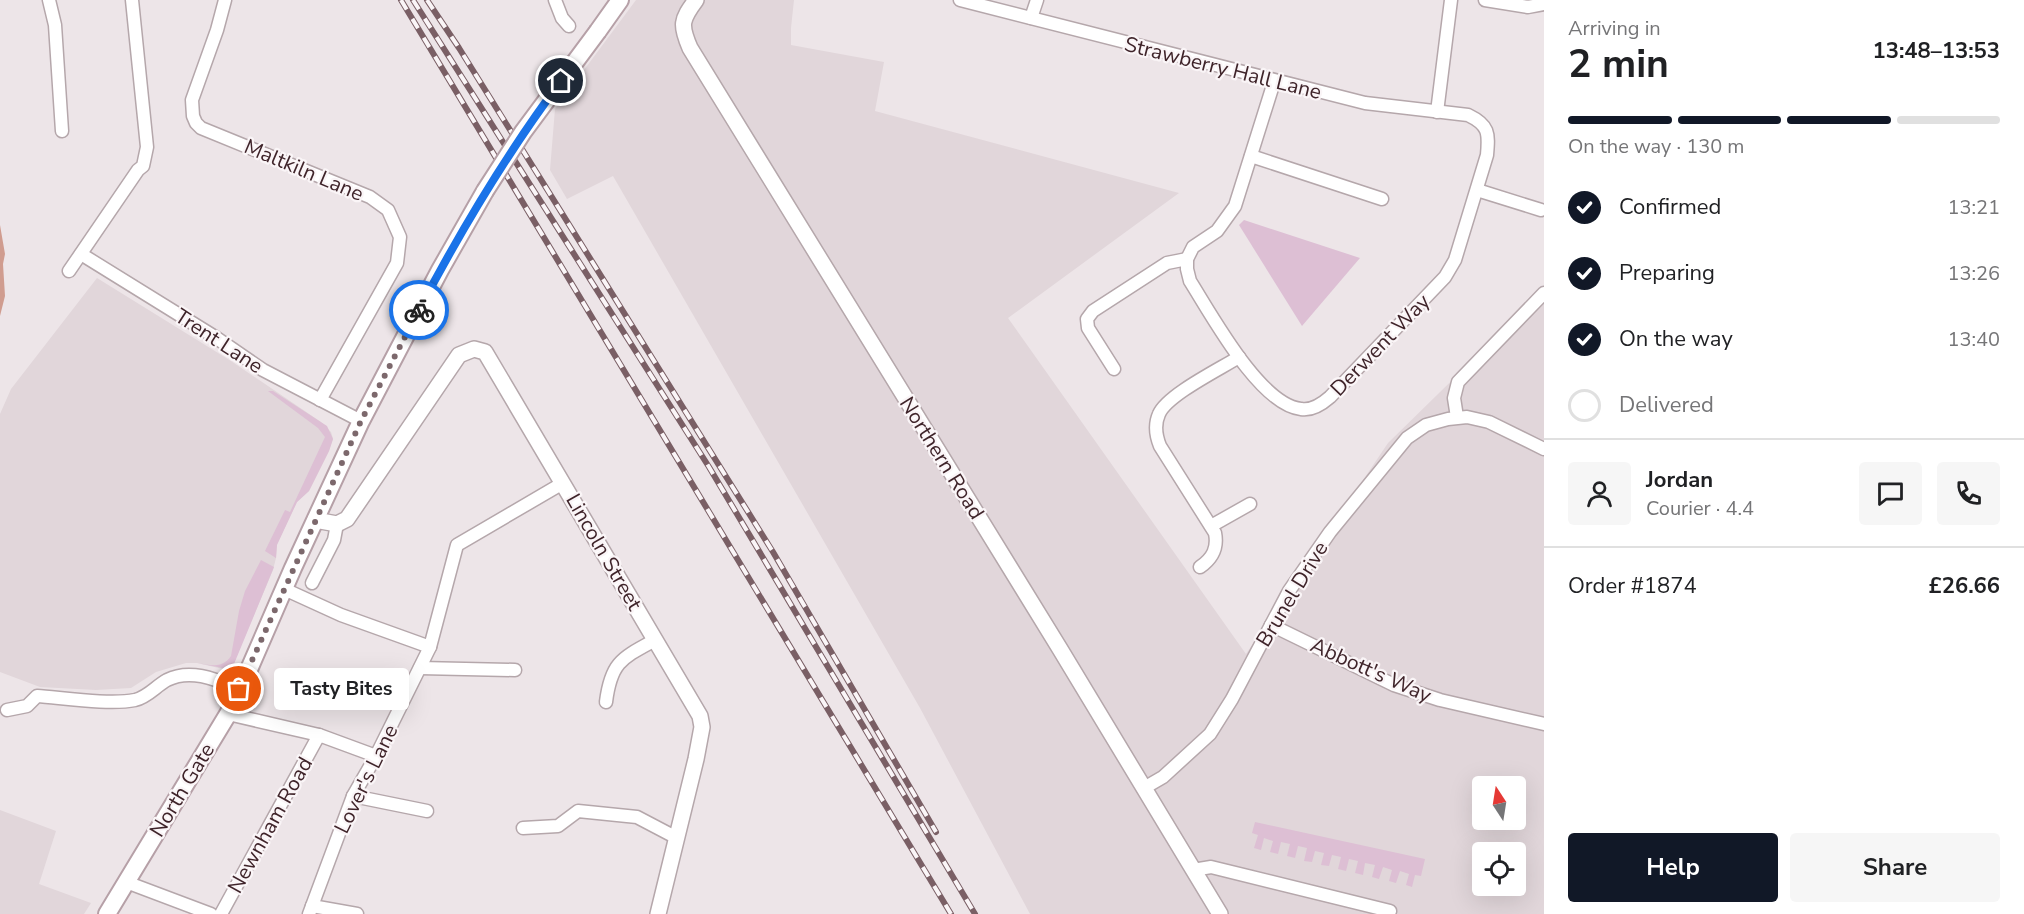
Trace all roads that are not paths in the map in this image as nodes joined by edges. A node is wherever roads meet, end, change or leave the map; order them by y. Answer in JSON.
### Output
{"nodes":[{"id":1,"x":50,"y":0,"type":"edge"},
{"id":2,"x":132,"y":0,"type":"edge"},
{"id":3,"x":225,"y":0,"type":"edge"},
{"id":4,"x":555,"y":0,"type":"edge"},
{"id":5,"x":620,"y":0,"type":"edge"},
{"id":6,"x":696,"y":0,"type":"edge"},
{"id":7,"x":960,"y":0,"type":"edge"},
{"id":8,"x":1037,"y":0,"type":"edge"},
{"id":9,"x":1451,"y":0,"type":"edge"},
{"id":10,"x":1485,"y":0,"type":"edge"},
{"id":11,"x":1544,"y":4,"type":"edge"},
{"id":12,"x":1031,"y":18,"type":"junction"},
{"id":13,"x":569,"y":26,"type":"dead end"},
{"id":14,"x":1274,"y":82,"type":"junction"},
{"id":15,"x":1437,"y":112,"type":"junction"},
{"id":16,"x":1485,"y":127,"type":"joint"},
{"id":17,"x":62,"y":131,"type":"dead end"},
{"id":18,"x":1251,"y":156,"type":"junction"},
{"id":19,"x":1477,"y":190,"type":"junction"},
{"id":20,"x":1382,"y":199,"type":"dead end"},
{"id":21,"x":1541,"y":210,"type":"dead end"},
{"id":22,"x":81,"y":254,"type":"junction"},
{"id":23,"x":1187,"y":259,"type":"junction"},
{"id":24,"x":69,"y":271,"type":"dead end"},
{"id":25,"x":1544,"y":292,"type":"edge"},
{"id":26,"x":1239,"y":357,"type":"junction"},
{"id":27,"x":1114,"y":369,"type":"dead end"},
{"id":28,"x":320,"y":400,"type":"junction"},
{"id":29,"x":1457,"y":417,"type":"junction"},
{"id":30,"x":361,"y":421,"type":"junction"},
{"id":31,"x":1544,"y":449,"type":"edge"},
{"id":32,"x":563,"y":483,"type":"junction"},
{"id":33,"x":1250,"y":504,"type":"dead end"},
{"id":34,"x":315,"y":520,"type":"junction"},
{"id":35,"x":337,"y":524,"type":"junction"},
{"id":36,"x":1210,"y":526,"type":"junction"},
{"id":37,"x":1200,"y":567,"type":"dead end"},
{"id":38,"x":312,"y":583,"type":"dead end"},
{"id":39,"x":284,"y":589,"type":"junction"},
{"id":40,"x":1271,"y":625,"type":"junction"},
{"id":41,"x":655,"y":640,"type":"junction"},
{"id":42,"x":429,"y":648,"type":"junction"},
{"id":43,"x":509,"y":667,"type":"dead end"},
{"id":44,"x":420,"y":668,"type":"junction"},
{"id":45,"x":239,"y":689,"type":"junction"},
{"id":46,"x":606,"y":702,"type":"dead end"},
{"id":47,"x":7,"y":710,"type":"dead end"},
{"id":48,"x":228,"y":714,"type":"junction"},
{"id":49,"x":1544,"y":724,"type":"edge"},
{"id":50,"x":319,"y":735,"type":"junction"},
{"id":51,"x":376,"y":756,"type":"junction"},
{"id":52,"x":1144,"y":788,"type":"junction"},
{"id":53,"x":352,"y":796,"type":"junction"},
{"id":54,"x":427,"y":811,"type":"dead end"},
{"id":55,"x":523,"y":828,"type":"dead end"},
{"id":56,"x":677,"y":838,"type":"junction"},
{"id":57,"x":1194,"y":870,"type":"junction"},
{"id":58,"x":126,"y":882,"type":"junction"},
{"id":59,"x":311,"y":910,"type":"edge"},
{"id":60,"x":1390,"y":911,"type":"dead end"},
{"id":61,"x":107,"y":914,"type":"edge"},
{"id":62,"x":211,"y":914,"type":"edge"},
{"id":63,"x":221,"y":914,"type":"edge"},
{"id":64,"x":357,"y":914,"type":"edge"},
{"id":65,"x":658,"y":914,"type":"edge"},
{"id":66,"x":1220,"y":914,"type":"edge"}],
"edges":[{"from":1,"to":17,"type":"street"},
{"from":2,"to":22,"type":"street"},
{"from":3,"to":28,"type":"street","name":"Maltkiln Lane"},
{"from":4,"to":13,"type":"street"},
{"from":5,"to":30,"type":"main road","name":"North Gate","bridge":true},
{"from":6,"to":52,"type":"street","name":"Northern Road"},
{"from":7,"to":12,"type":"street","name":"Strawberry Hall Lane"},
{"from":8,"to":12,"type":"street"},
{"from":9,"to":15,"type":"street"},
{"from":10,"to":11,"type":"street"},
{"from":12,"to":14,"type":"street","name":"Strawberry Hall Lane"},
{"from":14,"to":15,"type":"street","name":"Strawberry Hall Lane"},
{"from":14,"to":18,"type":"street"},
{"from":15,"to":16,"type":"street","name":"Strawberry Hall Lane"},
{"from":16,"to":19,"type":"street","name":"Derwent Way"},
{"from":18,"to":20,"type":"street"},
{"from":18,"to":23,"type":"street"},
{"from":19,"to":21,"type":"street"},
{"from":19,"to":26,"type":"street","name":"Derwent Way"},
{"from":22,"to":24,"type":"street"},
{"from":22,"to":28,"type":"street","name":"Trent Lane"},
{"from":23,"to":26,"type":"street","name":"Derwent Way"},
{"from":23,"to":27,"type":"street"},
{"from":25,"to":29,"type":"street"},
{"from":26,"to":36,"type":"street"},
{"from":28,"to":30,"type":"street","name":"Trent Lane"},
{"from":29,"to":31,"type":"street","name":"Brunel Drive"},
{"from":29,"to":40,"type":"street","name":"Brunel Drive"},
{"from":30,"to":34,"type":"main road","name":"North Gate"},
{"from":32,"to":35,"type":"street","name":"Lincoln Street"},
{"from":32,"to":41,"type":"street","name":"Lincoln Street"},
{"from":32,"to":42,"type":"street","name":"Lover's Lane"},
{"from":33,"to":36,"type":"street"},
{"from":34,"to":35,"type":"street"},
{"from":34,"to":39,"type":"main road","name":"North Gate"},
{"from":35,"to":38,"type":"street"},
{"from":36,"to":37,"type":"street"},
{"from":39,"to":42,"type":"street"},
{"from":39,"to":45,"type":"main road","name":"North Gate"},
{"from":40,"to":49,"type":"street","name":"Abbott's Way"},
{"from":40,"to":52,"type":"street","name":"Brunel Drive"},
{"from":41,"to":46,"type":"street"},
{"from":41,"to":56,"type":"street","name":"Lincoln Street"},
{"from":42,"to":44,"type":"street","name":"Lover's Lane"},
{"from":43,"to":44,"type":"street"},
{"from":44,"to":51,"type":"street","name":"Lover's Lane"},
{"from":45,"to":47,"type":"street"},
{"from":45,"to":48,"type":"main road","name":"North Gate"},
{"from":48,"to":50,"type":"street"},
{"from":48,"to":58,"type":"main road","name":"North Gate"},
{"from":50,"to":51,"type":"street"},
{"from":50,"to":63,"type":"street","name":"Newnham Road"},
{"from":51,"to":53,"type":"street","name":"Lover's Lane"},
{"from":52,"to":57,"type":"street","name":"Northern Road"},
{"from":53,"to":54,"type":"street"},
{"from":53,"to":59,"type":"street","name":"Lover's Lane"},
{"from":55,"to":56,"type":"street"},
{"from":56,"to":65,"type":"street","name":"Lincoln Street"},
{"from":57,"to":60,"type":"street"},
{"from":57,"to":66,"type":"street","name":"Northern Road"},
{"from":58,"to":61,"type":"main road","name":"North Gate"},
{"from":58,"to":62,"type":"street"},
{"from":59,"to":64,"type":"street"}]}
